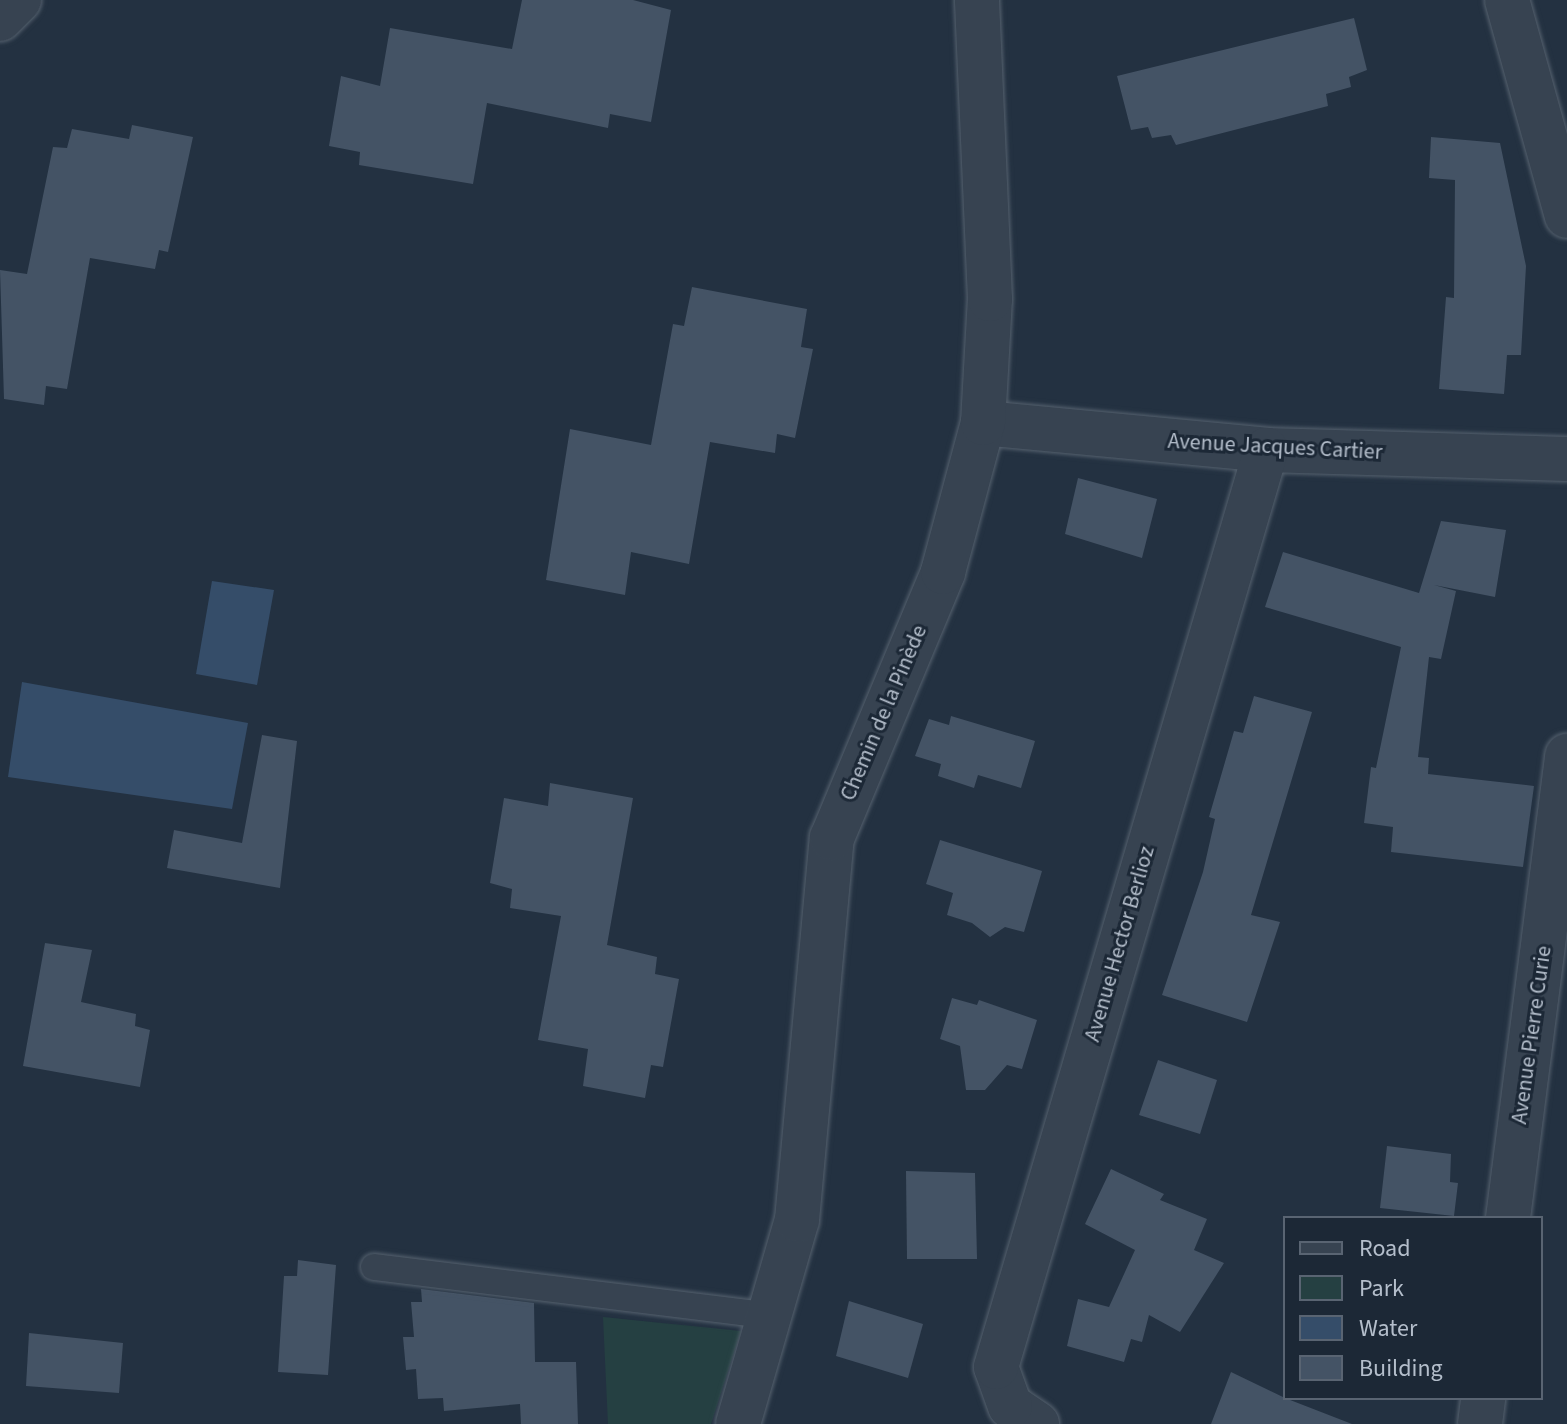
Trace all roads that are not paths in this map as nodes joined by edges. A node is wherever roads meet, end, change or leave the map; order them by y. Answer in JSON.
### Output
{"nodes":[{"id":1,"x":19,"y":0,"type":"edge"},
{"id":2,"x":977,"y":0,"type":"edge"},
{"id":3,"x":1507,"y":0,"type":"edge"},
{"id":4,"x":0,"y":19,"type":"edge"},
{"id":5,"x":1567,"y":216,"type":"edge"},
{"id":6,"x":983,"y":423,"type":"junction"},
{"id":7,"x":1266,"y":450,"type":"junction"},
{"id":8,"x":1567,"y":459,"type":"edge"},
{"id":9,"x":1567,"y":756,"type":"edge"},
{"id":10,"x":1556,"y":949,"type":"edge"},
{"id":11,"x":1508,"y":1216,"type":"edge"},
{"id":12,"x":374,"y":1267,"type":"dead end"},
{"id":13,"x":771,"y":1316,"type":"junction"},
{"id":14,"x":1483,"y":1400,"type":"edge"},
{"id":15,"x":738,"y":1424,"type":"edge"},
{"id":16,"x":1037,"y":1424,"type":"edge"},
{"id":17,"x":1480,"y":1424,"type":"edge"}],
"edges":[{"from":1,"to":4,"type":"street"},
{"from":2,"to":6,"type":"street","name":"Chemin de la Pinède"},
{"from":3,"to":5,"type":"street"},
{"from":6,"to":7,"type":"street","name":"Avenue Jacques Cartier"},
{"from":6,"to":13,"type":"street","name":"Chemin de la Pinède"},
{"from":7,"to":8,"type":"street","name":"Avenue Jacques Cartier"},
{"from":7,"to":16,"type":"street","name":"Avenue Hector Berlioz"},
{"from":9,"to":10,"type":"street","name":"Avenue Pierre Curie"},
{"from":10,"to":11,"type":"street","name":"Avenue Pierre Curie"},
{"from":12,"to":13,"type":"lane"},
{"from":13,"to":15,"type":"street","name":"Chemin de la Pinède"},
{"from":14,"to":17,"type":"street"}]}
